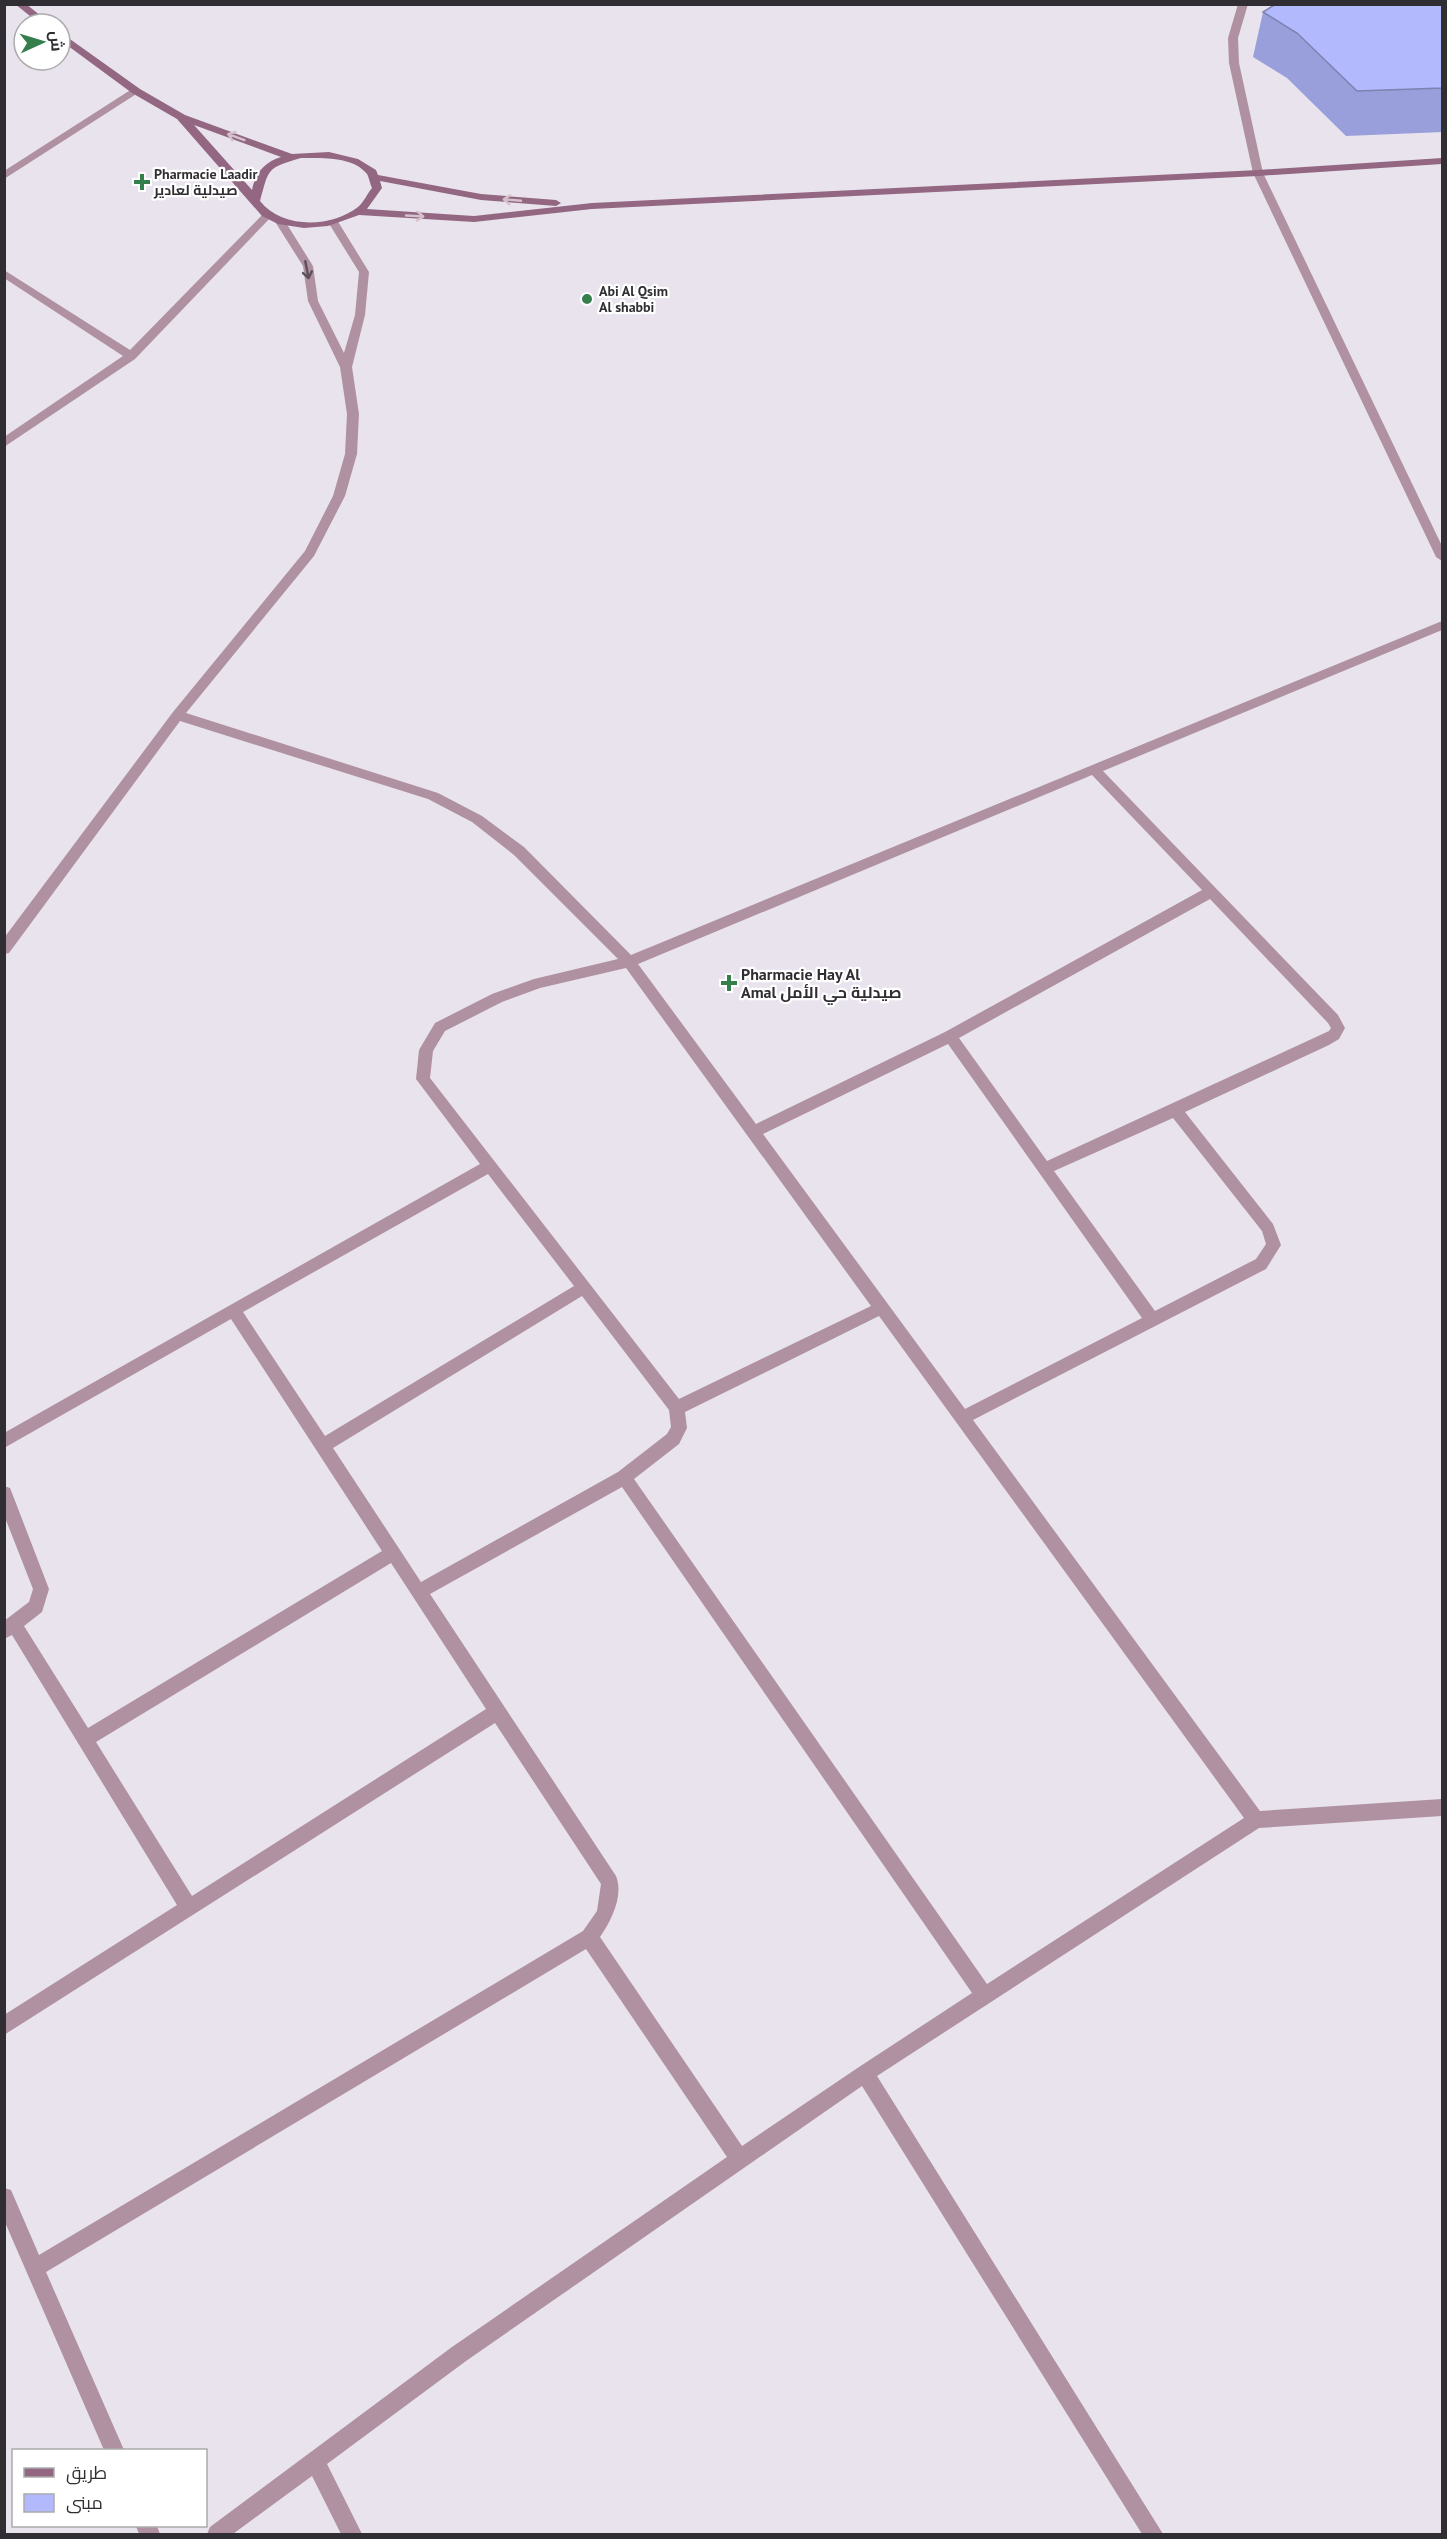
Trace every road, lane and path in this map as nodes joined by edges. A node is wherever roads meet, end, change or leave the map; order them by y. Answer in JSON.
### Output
{"nodes":[{"id":1,"x":1243,"y":4,"type":"edge"},
{"id":2,"x":72,"y":44,"type":"edge"},
{"id":3,"x":136,"y":91,"type":"junction"},
{"id":4,"x":181,"y":117,"type":"junction"},
{"id":5,"x":291,"y":158,"type":"junction"},
{"id":6,"x":1443,"y":161,"type":"edge"},
{"id":7,"x":1258,"y":173,"type":"junction"},
{"id":8,"x":4,"y":176,"type":"edge"},
{"id":9,"x":374,"y":177,"type":"junction"},
{"id":10,"x":256,"y":200,"type":"junction"},
{"id":11,"x":592,"y":206,"type":"junction"},
{"id":12,"x":357,"y":213,"type":"junction"},
{"id":13,"x":273,"y":218,"type":"junction"},
{"id":14,"x":333,"y":222,"type":"junction"},
{"id":15,"x":4,"y":273,"type":"edge"},
{"id":16,"x":15,"y":280,"type":"junction"},
{"id":17,"x":4,"y":287,"type":"edge"},
{"id":18,"x":131,"y":356,"type":"junction"},
{"id":19,"x":346,"y":367,"type":"junction"},
{"id":20,"x":4,"y":443,"type":"edge"},
{"id":21,"x":1443,"y":557,"type":"edge"},
{"id":22,"x":1443,"y":625,"type":"edge"},
{"id":23,"x":177,"y":715,"type":"junction"},
{"id":24,"x":1095,"y":770,"type":"junction"},
{"id":25,"x":1212,"y":891,"type":"junction"},
{"id":26,"x":4,"y":949,"type":"edge"},
{"id":27,"x":629,"y":962,"type":"junction"},
{"id":28,"x":950,"y":1036,"type":"junction"},
{"id":29,"x":1175,"y":1110,"type":"junction"},
{"id":30,"x":753,"y":1132,"type":"junction"},
{"id":31,"x":490,"y":1166,"type":"junction"},
{"id":32,"x":1045,"y":1169,"type":"junction"},
{"id":33,"x":584,"y":1287,"type":"junction"},
{"id":34,"x":881,"y":1308,"type":"junction"},
{"id":35,"x":233,"y":1310,"type":"junction"},
{"id":36,"x":1152,"y":1320,"type":"junction"},
{"id":37,"x":677,"y":1408,"type":"junction"},
{"id":38,"x":962,"y":1418,"type":"junction"},
{"id":39,"x":4,"y":1441,"type":"edge"},
{"id":40,"x":322,"y":1446,"type":"junction"},
{"id":41,"x":624,"y":1477,"type":"junction"},
{"id":42,"x":4,"y":1493,"type":"edge"},
{"id":43,"x":393,"y":1553,"type":"junction"},
{"id":44,"x":418,"y":1592,"type":"junction"},
{"id":45,"x":9,"y":1627,"type":"edge"},
{"id":46,"x":497,"y":1712,"type":"junction"},
{"id":47,"x":85,"y":1739,"type":"junction"},
{"id":48,"x":1443,"y":1807,"type":"edge"},
{"id":49,"x":1256,"y":1820,"type":"junction"},
{"id":50,"x":189,"y":1908,"type":"junction"},
{"id":51,"x":589,"y":1937,"type":"junction"},
{"id":52,"x":984,"y":1995,"type":"junction"},
{"id":53,"x":4,"y":2026,"type":"edge"},
{"id":54,"x":865,"y":2073,"type":"junction"},
{"id":55,"x":740,"y":2158,"type":"junction"},
{"id":56,"x":4,"y":2197,"type":"edge"},
{"id":57,"x":35,"y":2268,"type":"junction"},
{"id":58,"x":113,"y":2449,"type":"edge"},
{"id":59,"x":316,"y":2463,"type":"junction"},
{"id":60,"x":217,"y":2535,"type":"edge"},
{"id":61,"x":352,"y":2535,"type":"edge"},
{"id":62,"x":1153,"y":2535,"type":"edge"}],
"edges":[{"from":1,"to":7,"type":"street"},
{"from":2,"to":3,"type":"main road"},
{"from":3,"to":4,"type":"main road"},
{"from":3,"to":8,"type":"street"},
{"from":5,"to":4,"type":"main road","one_way":true},
{"from":4,"to":10,"type":"main road"},
{"from":5,"to":9,"type":"main road"},
{"from":5,"to":10,"type":"main road"},
{"from":6,"to":7,"type":"main road"},
{"from":7,"to":11,"type":"main road"},
{"from":7,"to":21,"type":"street"},
{"from":11,"to":9,"type":"main road","one_way":true},
{"from":9,"to":12,"type":"main road"},
{"from":10,"to":13,"type":"main road"},
{"from":12,"to":11,"type":"main road","one_way":true},
{"from":12,"to":14,"type":"main road"},
{"from":13,"to":14,"type":"main road"},
{"from":13,"to":18,"type":"street"},
{"from":13,"to":19,"type":"street","one_way":true},
{"from":14,"to":19,"type":"street"},
{"from":15,"to":16,"type":"street"},
{"from":16,"to":17,"type":"street"},
{"from":16,"to":18,"type":"street"},
{"from":18,"to":20,"type":"street"},
{"from":19,"to":23,"type":"street"},
{"from":22,"to":24,"type":"street"},
{"from":23,"to":26,"type":"street"},
{"from":23,"to":27,"type":"street"},
{"from":24,"to":25,"type":"street"},
{"from":24,"to":27,"type":"street"},
{"from":25,"to":28,"type":"street"},
{"from":25,"to":29,"type":"street"},
{"from":27,"to":30,"type":"street"},
{"from":27,"to":31,"type":"street"},
{"from":28,"to":30,"type":"street"},
{"from":28,"to":32,"type":"street"},
{"from":29,"to":32,"type":"street"},
{"from":29,"to":36,"type":"street"},
{"from":30,"to":34,"type":"street"},
{"from":31,"to":33,"type":"street"},
{"from":31,"to":35,"type":"street"},
{"from":32,"to":36,"type":"street"},
{"from":33,"to":37,"type":"street"},
{"from":33,"to":40,"type":"street"},
{"from":34,"to":37,"type":"street"},
{"from":34,"to":38,"type":"street"},
{"from":35,"to":39,"type":"street"},
{"from":35,"to":40,"type":"street"},
{"from":36,"to":38,"type":"street"},
{"from":37,"to":41,"type":"street"},
{"from":38,"to":49,"type":"street"},
{"from":40,"to":43,"type":"street"},
{"from":41,"to":44,"type":"street"},
{"from":41,"to":52,"type":"street"},
{"from":42,"to":45,"type":"street"},
{"from":43,"to":44,"type":"street"},
{"from":43,"to":47,"type":"street"},
{"from":44,"to":46,"type":"street"},
{"from":45,"to":47,"type":"street"},
{"from":46,"to":50,"type":"street"},
{"from":46,"to":51,"type":"street"},
{"from":47,"to":50,"type":"street"},
{"from":48,"to":49,"type":"street"},
{"from":49,"to":52,"type":"street"},
{"from":50,"to":53,"type":"street"},
{"from":51,"to":55,"type":"street"},
{"from":51,"to":57,"type":"street"},
{"from":52,"to":54,"type":"street"},
{"from":54,"to":55,"type":"street"},
{"from":54,"to":62,"type":"street"},
{"from":55,"to":59,"type":"street"},
{"from":56,"to":57,"type":"street"},
{"from":57,"to":58,"type":"street"},
{"from":59,"to":60,"type":"street"},
{"from":59,"to":61,"type":"street"}]}
